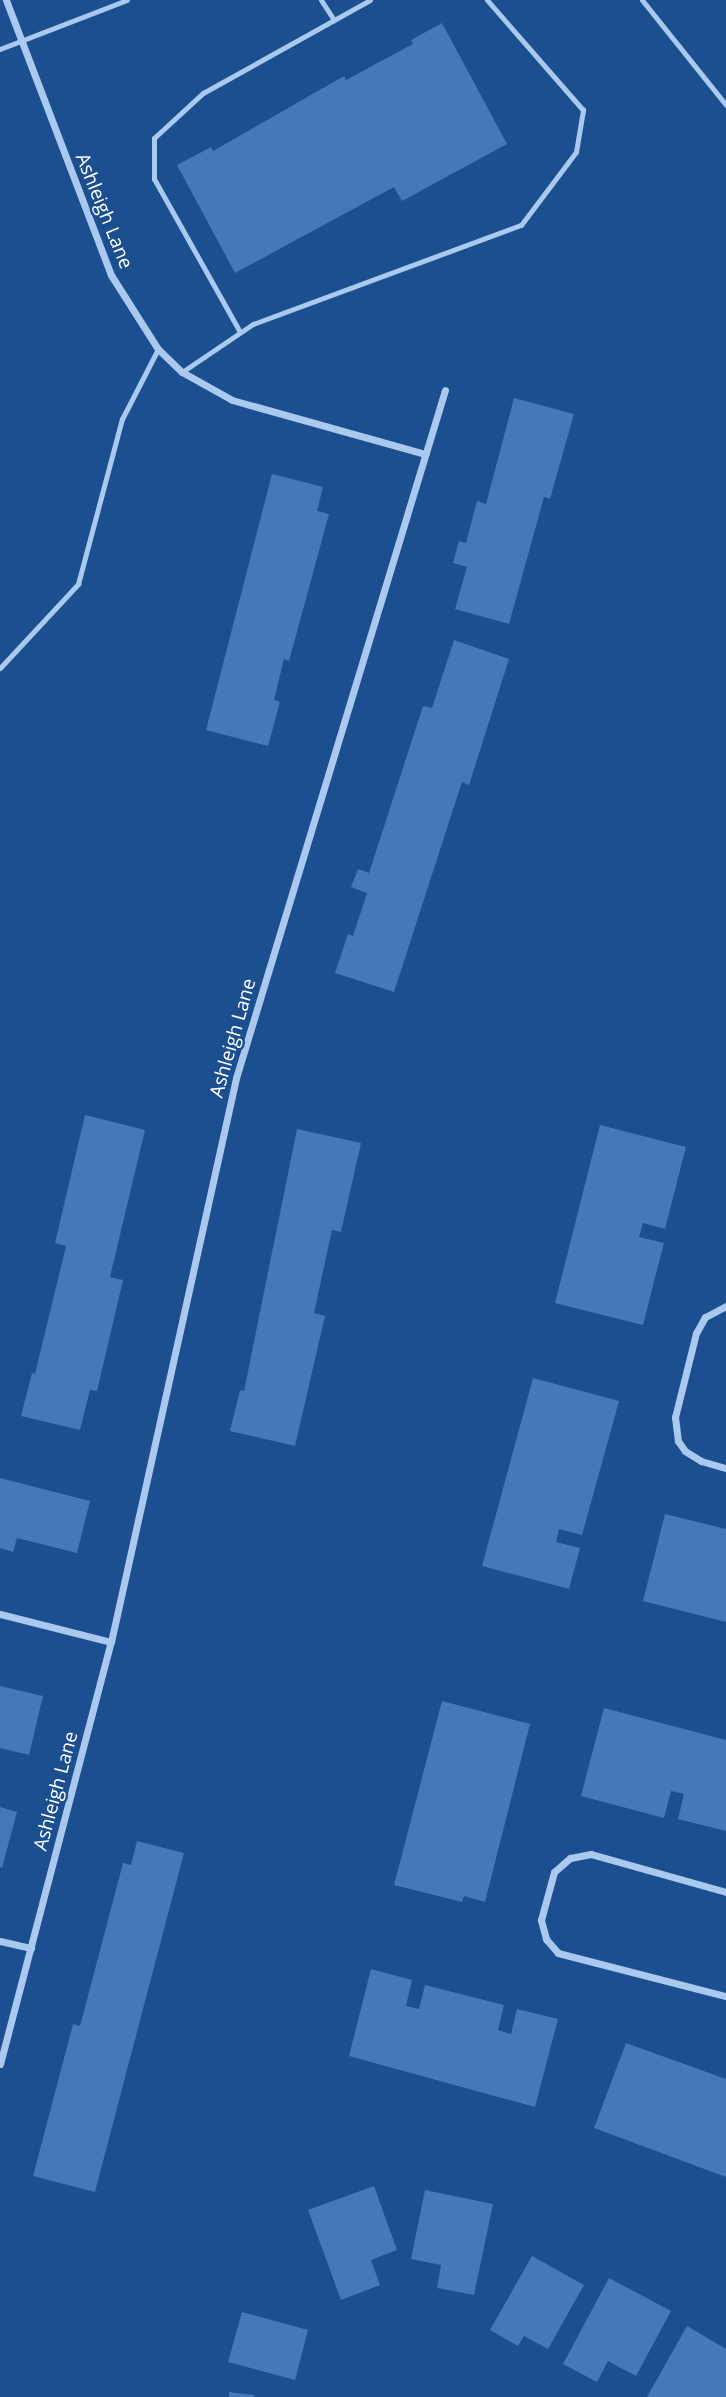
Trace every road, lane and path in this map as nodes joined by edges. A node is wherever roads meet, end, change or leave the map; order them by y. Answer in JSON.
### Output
{"nodes":[{"id":1,"x":6,"y":0,"type":"edge"},
{"id":2,"x":127,"y":0,"type":"edge"},
{"id":3,"x":321,"y":0,"type":"edge"},
{"id":4,"x":370,"y":0,"type":"edge"},
{"id":5,"x":486,"y":0,"type":"edge"},
{"id":6,"x":642,"y":0,"type":"edge"},
{"id":7,"x":334,"y":20,"type":"junction"},
{"id":8,"x":19,"y":41,"type":"junction"},
{"id":9,"x":0,"y":49,"type":"edge"},
{"id":10,"x":726,"y":106,"type":"edge"},
{"id":11,"x":240,"y":332,"type":"junction"},
{"id":12,"x":158,"y":349,"type":"junction"},
{"id":13,"x":182,"y":372,"type":"junction"},
{"id":14,"x":445,"y":390,"type":"dead end"},
{"id":15,"x":425,"y":454,"type":"junction"},
{"id":16,"x":0,"y":668,"type":"edge"},
{"id":17,"x":726,"y":1306,"type":"edge"},
{"id":18,"x":726,"y":1468,"type":"edge"},
{"id":19,"x":0,"y":1614,"type":"edge"},
{"id":20,"x":111,"y":1642,"type":"junction"},
{"id":21,"x":726,"y":1892,"type":"edge"},
{"id":22,"x":0,"y":1941,"type":"edge"},
{"id":23,"x":31,"y":1948,"type":"junction"},
{"id":24,"x":726,"y":1996,"type":"edge"},
{"id":25,"x":0,"y":2064,"type":"edge"}],
"edges":[{"from":1,"to":8,"type":"street","name":"Ashleigh Lane"},
{"from":2,"to":8,"type":"lane"},
{"from":3,"to":7,"type":"lane"},
{"from":4,"to":7,"type":"lane"},
{"from":5,"to":11,"type":"lane"},
{"from":6,"to":10,"type":"lane"},
{"from":7,"to":11,"type":"lane"},
{"from":8,"to":9,"type":"lane"},
{"from":8,"to":12,"type":"street","name":"Ashleigh Lane"},
{"from":11,"to":13,"type":"lane"},
{"from":12,"to":13,"type":"street","name":"Ashleigh Lane"},
{"from":12,"to":16,"type":"lane"},
{"from":13,"to":15,"type":"street","name":"Ashleigh Lane"},
{"from":14,"to":15,"type":"street","name":"Ashleigh Lane"},
{"from":15,"to":20,"type":"street","name":"Ashleigh Lane"},
{"from":17,"to":18,"type":"street"},
{"from":19,"to":20,"type":"street"},
{"from":20,"to":23,"type":"street","name":"Ashleigh Lane"},
{"from":21,"to":24,"type":"street"},
{"from":22,"to":23,"type":"street"},
{"from":23,"to":25,"type":"street","name":"Ashleigh Lane"}]}
